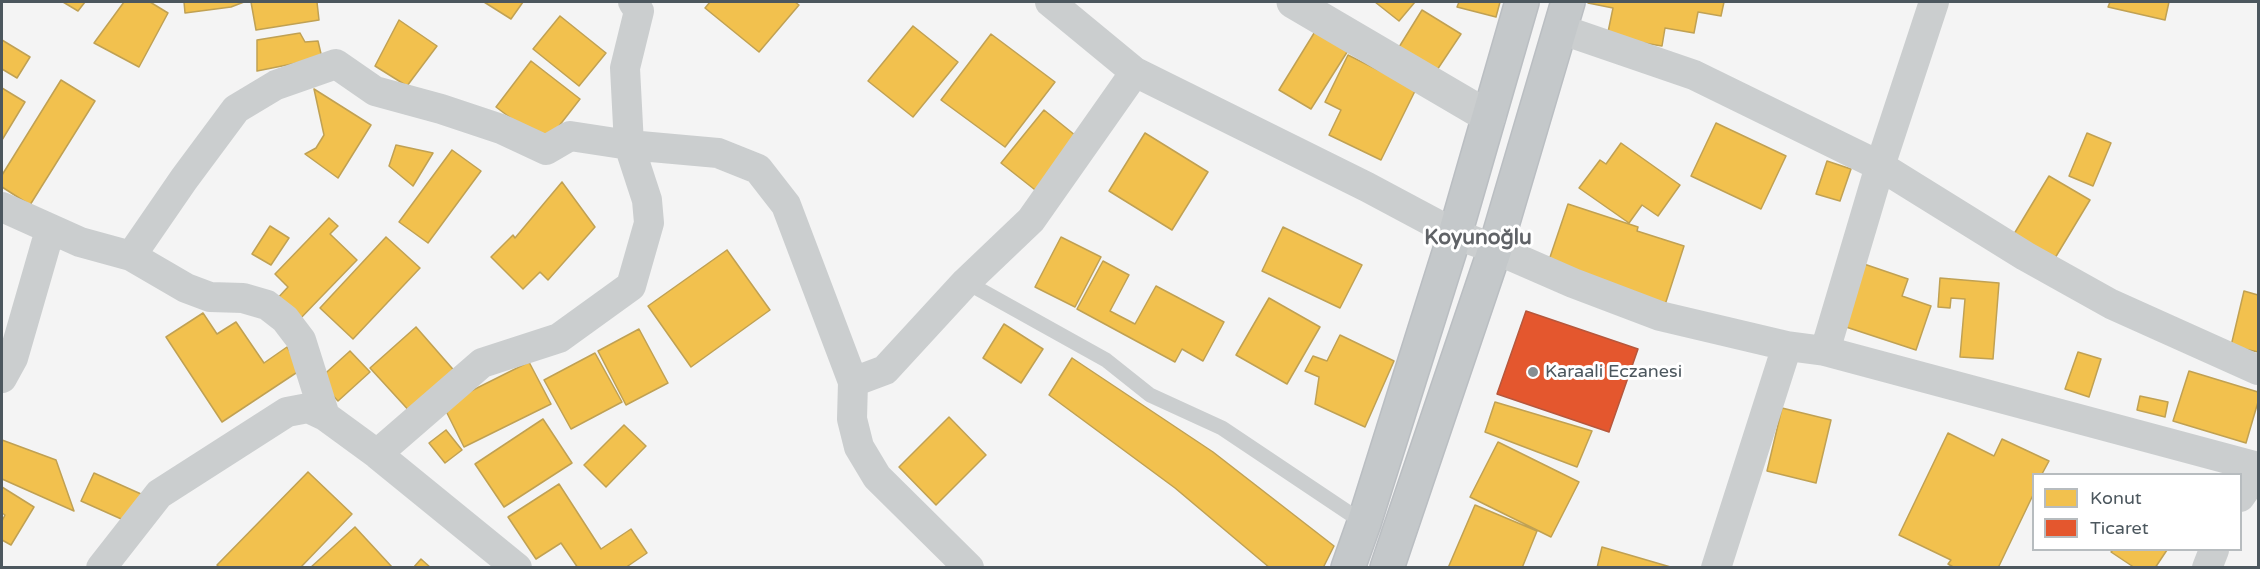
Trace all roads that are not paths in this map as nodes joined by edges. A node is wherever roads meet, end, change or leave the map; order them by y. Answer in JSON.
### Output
{"nodes":[{"id":1,"x":1050,"y":2,"type":"edge"},
{"id":2,"x":1293,"y":2,"type":"edge"},
{"id":3,"x":1522,"y":2,"type":"edge"},
{"id":4,"x":1934,"y":2,"type":"edge"},
{"id":5,"x":639,"y":5,"type":"edge"},
{"id":6,"x":1564,"y":15,"type":"edge"},
{"id":7,"x":1135,"y":72,"type":"junction"},
{"id":8,"x":1489,"y":117,"type":"junction"},
{"id":9,"x":629,"y":145,"type":"junction"},
{"id":10,"x":1880,"y":166,"type":"junction"},
{"id":11,"x":2,"y":207,"type":"edge"},
{"id":12,"x":50,"y":230,"type":"junction"},
{"id":13,"x":1455,"y":234,"type":"junction"},
{"id":14,"x":1495,"y":249,"type":"junction"},
{"id":15,"x":131,"y":256,"type":"junction"},
{"id":16,"x":966,"y":282,"type":"junction"},
{"id":17,"x":1787,"y":346,"type":"junction"},
{"id":18,"x":1825,"y":351,"type":"junction"},
{"id":19,"x":2259,"y":370,"type":"edge"},
{"id":20,"x":2,"y":378,"type":"edge"},
{"id":21,"x":853,"y":382,"type":"junction"},
{"id":22,"x":325,"y":416,"type":"junction"},
{"id":23,"x":376,"y":454,"type":"junction"},
{"id":24,"x":2259,"y":469,"type":"edge"},
{"id":25,"x":2242,"y":495,"type":"edge"},
{"id":26,"x":1364,"y":523,"type":"junction"},
{"id":27,"x":2213,"y":551,"type":"edge"},
{"id":28,"x":101,"y":567,"type":"edge"},
{"id":29,"x":517,"y":567,"type":"edge"},
{"id":30,"x":969,"y":567,"type":"edge"},
{"id":31,"x":1348,"y":567,"type":"edge"},
{"id":32,"x":1387,"y":567,"type":"edge"},
{"id":33,"x":1716,"y":567,"type":"edge"},
{"id":34,"x":2207,"y":567,"type":"edge"}],
"edges":[{"from":1,"to":7,"type":"street"},
{"from":2,"to":8,"type":"street"},
{"from":3,"to":8,"type":"highway"},
{"from":4,"to":10,"type":"street"},
{"from":5,"to":9,"type":"street"},
{"from":6,"to":10,"type":"street"},
{"from":6,"to":14,"type":"highway"},
{"from":7,"to":13,"type":"street"},
{"from":7,"to":16,"type":"street"},
{"from":8,"to":13,"type":"highway"},
{"from":9,"to":15,"type":"street"},
{"from":9,"to":21,"type":"street"},
{"from":9,"to":23,"type":"street"},
{"from":10,"to":18,"type":"street"},
{"from":10,"to":19,"type":"street"},
{"from":11,"to":12,"type":"street"},
{"from":12,"to":15,"type":"street"},
{"from":12,"to":20,"type":"street"},
{"from":13,"to":14,"type":"street"},
{"from":13,"to":26,"type":"highway"},
{"from":14,"to":17,"type":"street"},
{"from":14,"to":32,"type":"highway"},
{"from":15,"to":22,"type":"street"},
{"from":16,"to":21,"type":"street"},
{"from":16,"to":26,"type":"lane"},
{"from":17,"to":18,"type":"street"},
{"from":17,"to":33,"type":"street"},
{"from":18,"to":24,"type":"street"},
{"from":21,"to":30,"type":"street"},
{"from":22,"to":23,"type":"street"},
{"from":22,"to":28,"type":"street"},
{"from":23,"to":29,"type":"street"},
{"from":24,"to":25,"type":"street"},
{"from":26,"to":31,"type":"highway"},
{"from":27,"to":34,"type":"street"}]}
